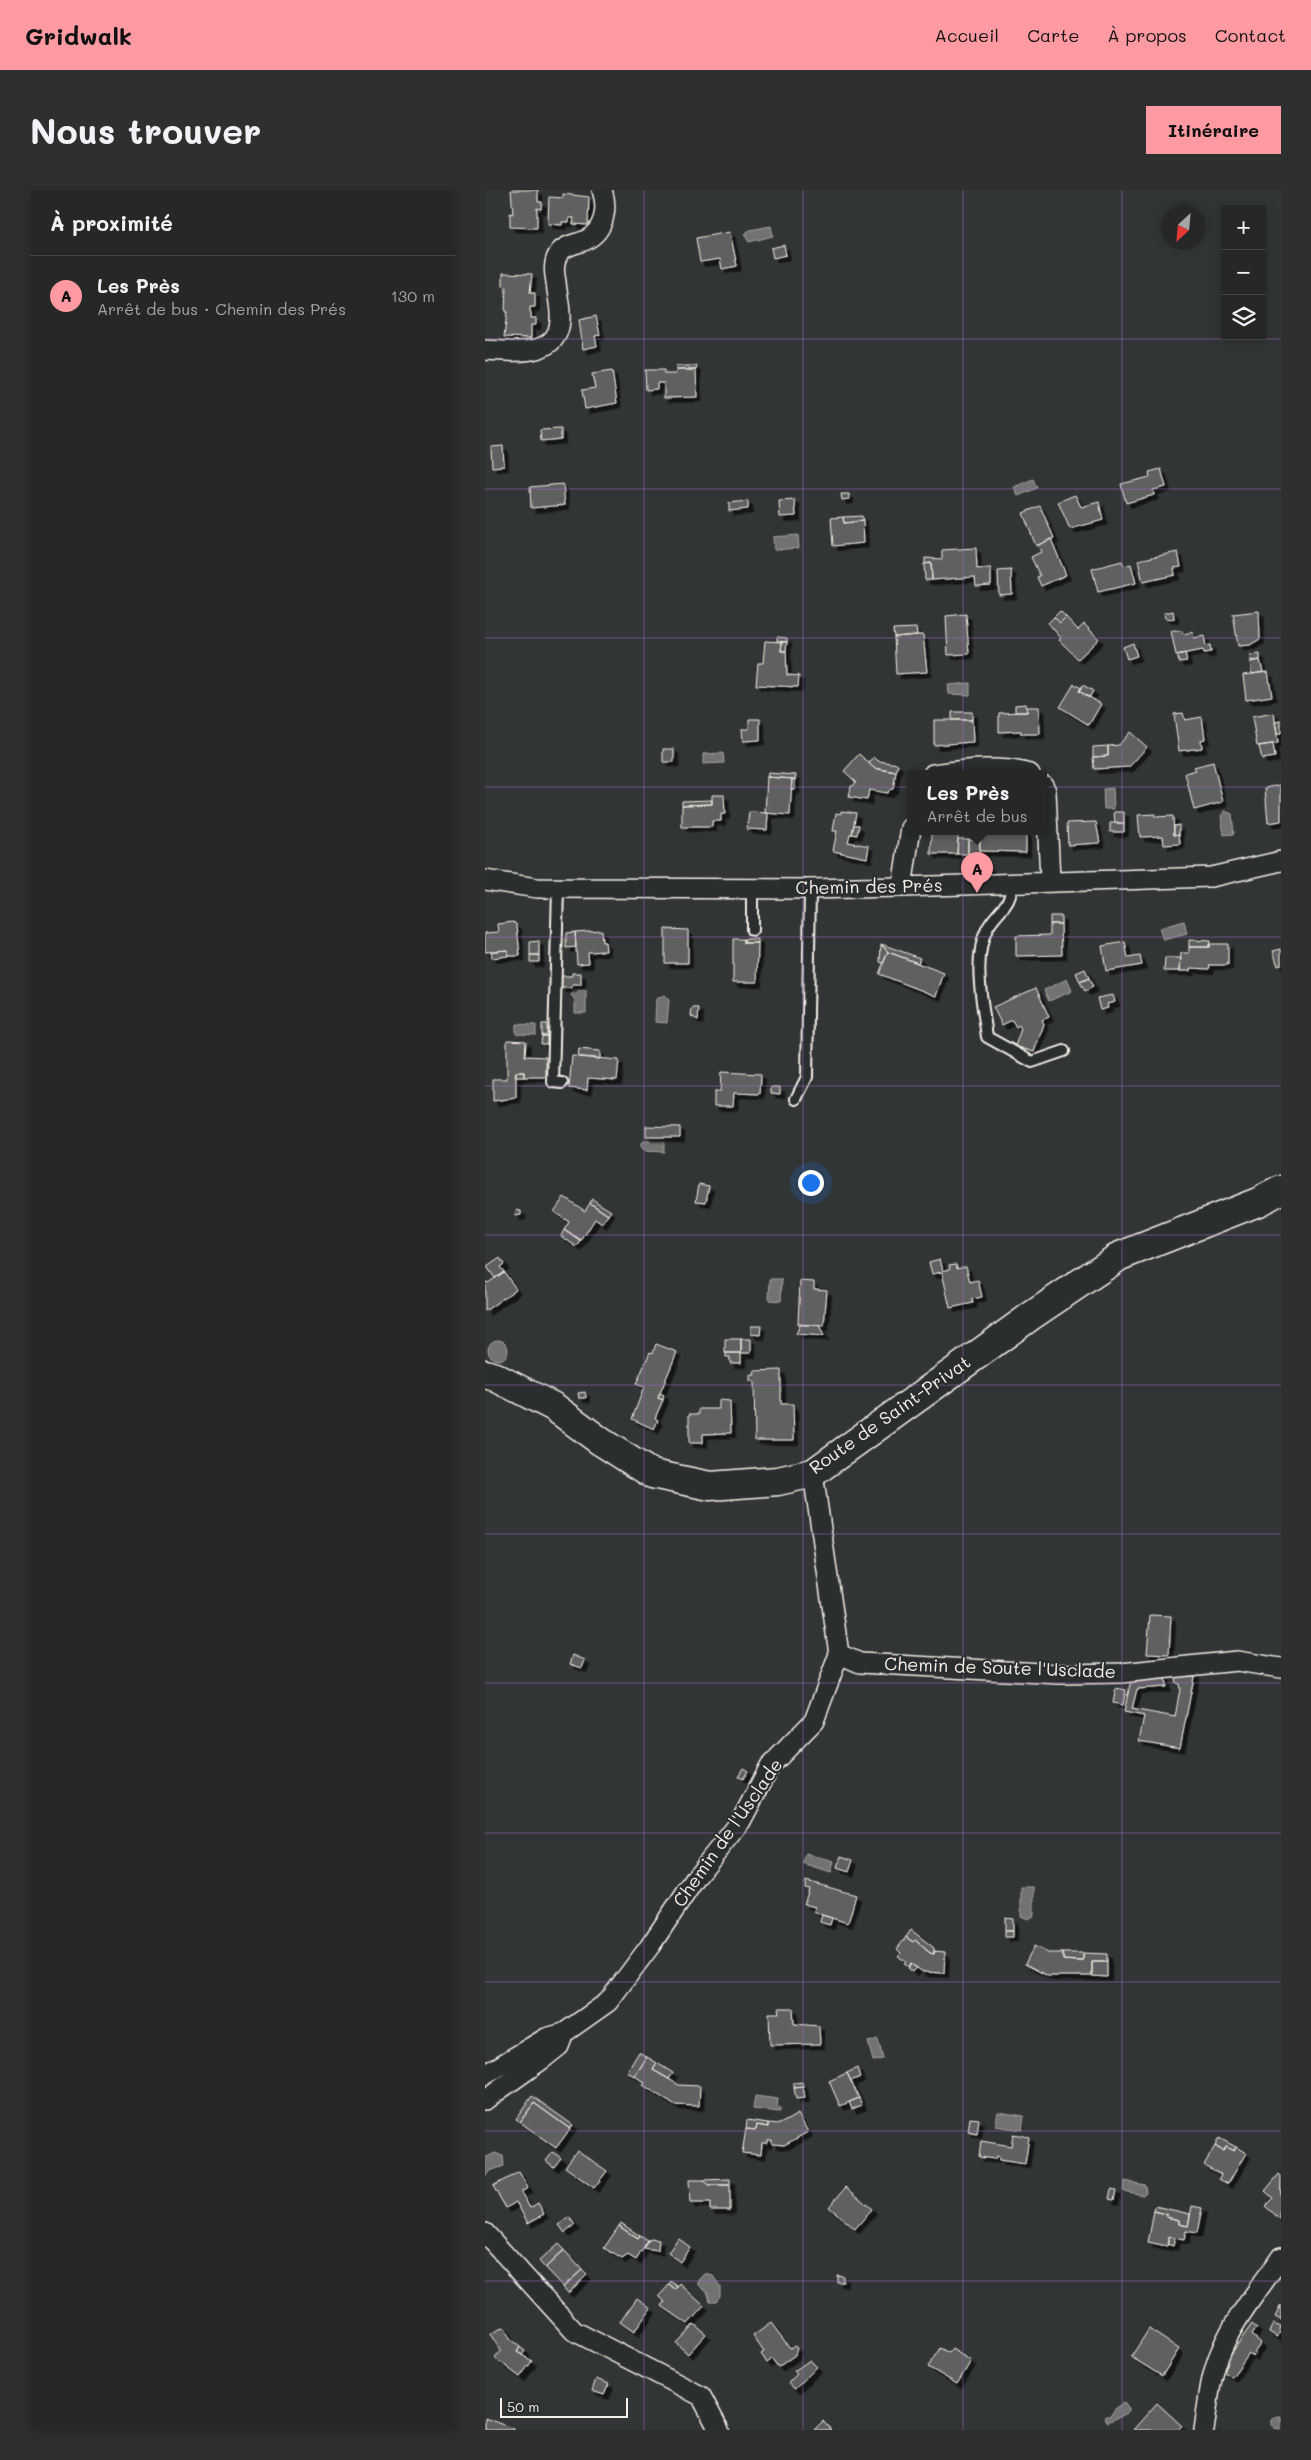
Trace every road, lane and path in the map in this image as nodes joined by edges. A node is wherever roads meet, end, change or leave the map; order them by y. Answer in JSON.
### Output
{"nodes":[{"id":1,"x":602,"y":190,"type":"edge"},
{"id":2,"x":485,"y":350,"type":"edge"},
{"id":3,"x":985,"y":770,"type":"edge"},
{"id":4,"x":1017,"y":770,"type":"edge"},
{"id":5,"x":1047,"y":792,"type":"edge"},
{"id":6,"x":910,"y":835,"type":"edge"},
{"id":7,"x":1281,"y":861,"type":"edge"},
{"id":8,"x":485,"y":880,"type":"edge"},
{"id":9,"x":1050,"y":881,"type":"junction"},
{"id":10,"x":1012,"y":883,"type":"junction"},
{"id":11,"x":558,"y":888,"type":"junction"},
{"id":12,"x":903,"y":888,"type":"junction"},
{"id":13,"x":752,"y":889,"type":"junction"},
{"id":14,"x":810,"y":889,"type":"junction"},
{"id":15,"x":751,"y":930,"type":"dead end"},
{"id":16,"x":1064,"y":1051,"type":"dead end"},
{"id":17,"x":562,"y":1083,"type":"dead end"},
{"id":18,"x":796,"y":1100,"type":"dead end"},
{"id":19,"x":1281,"y":1190,"type":"edge"},
{"id":20,"x":485,"y":1374,"type":"edge"},
{"id":21,"x":813,"y":1473,"type":"junction"},
{"id":22,"x":839,"y":1654,"type":"junction"},
{"id":23,"x":1281,"y":1668,"type":"edge"},
{"id":24,"x":565,"y":2033,"type":"junction"},
{"id":25,"x":485,"y":2075,"type":"edge"},
{"id":26,"x":485,"y":2100,"type":"edge"},
{"id":27,"x":485,"y":2233,"type":"edge"},
{"id":28,"x":1281,"y":2257,"type":"edge"},
{"id":29,"x":719,"y":2430,"type":"edge"},
{"id":30,"x":1204,"y":2430,"type":"edge"}],
"edges":[{"from":1,"to":2,"type":"street"},
{"from":3,"to":4,"type":"street"},
{"from":5,"to":9,"type":"street"},
{"from":6,"to":12,"type":"street"},
{"from":7,"to":9,"type":"street","name":"Chemin des Prés"},
{"from":8,"to":11,"type":"street","name":"Chemin des Prés"},
{"from":9,"to":10,"type":"street","name":"Chemin des Prés"},
{"from":10,"to":12,"type":"street","name":"Chemin des Prés"},
{"from":10,"to":16,"type":"lane"},
{"from":11,"to":13,"type":"street","name":"Chemin des Prés"},
{"from":11,"to":17,"type":"lane"},
{"from":12,"to":14,"type":"street","name":"Chemin des Prés"},
{"from":13,"to":14,"type":"street","name":"Chemin des Prés"},
{"from":13,"to":15,"type":"lane"},
{"from":14,"to":18,"type":"lane"},
{"from":19,"to":21,"type":"street","name":"Route de Saint-Privat"},
{"from":20,"to":21,"type":"street","name":"Route de Saint-Privat"},
{"from":21,"to":22,"type":"street","name":"Chemin de l'Usclade"},
{"from":22,"to":23,"type":"street","name":"Chemin de Soute l'Usclade"},
{"from":22,"to":24,"type":"street","name":"Chemin de l'Usclade"},
{"from":24,"to":25,"type":"street"},
{"from":24,"to":26,"type":"street","name":"Chemin de l'Usclade"},
{"from":27,"to":29,"type":"street"},
{"from":28,"to":30,"type":"street"}]}
